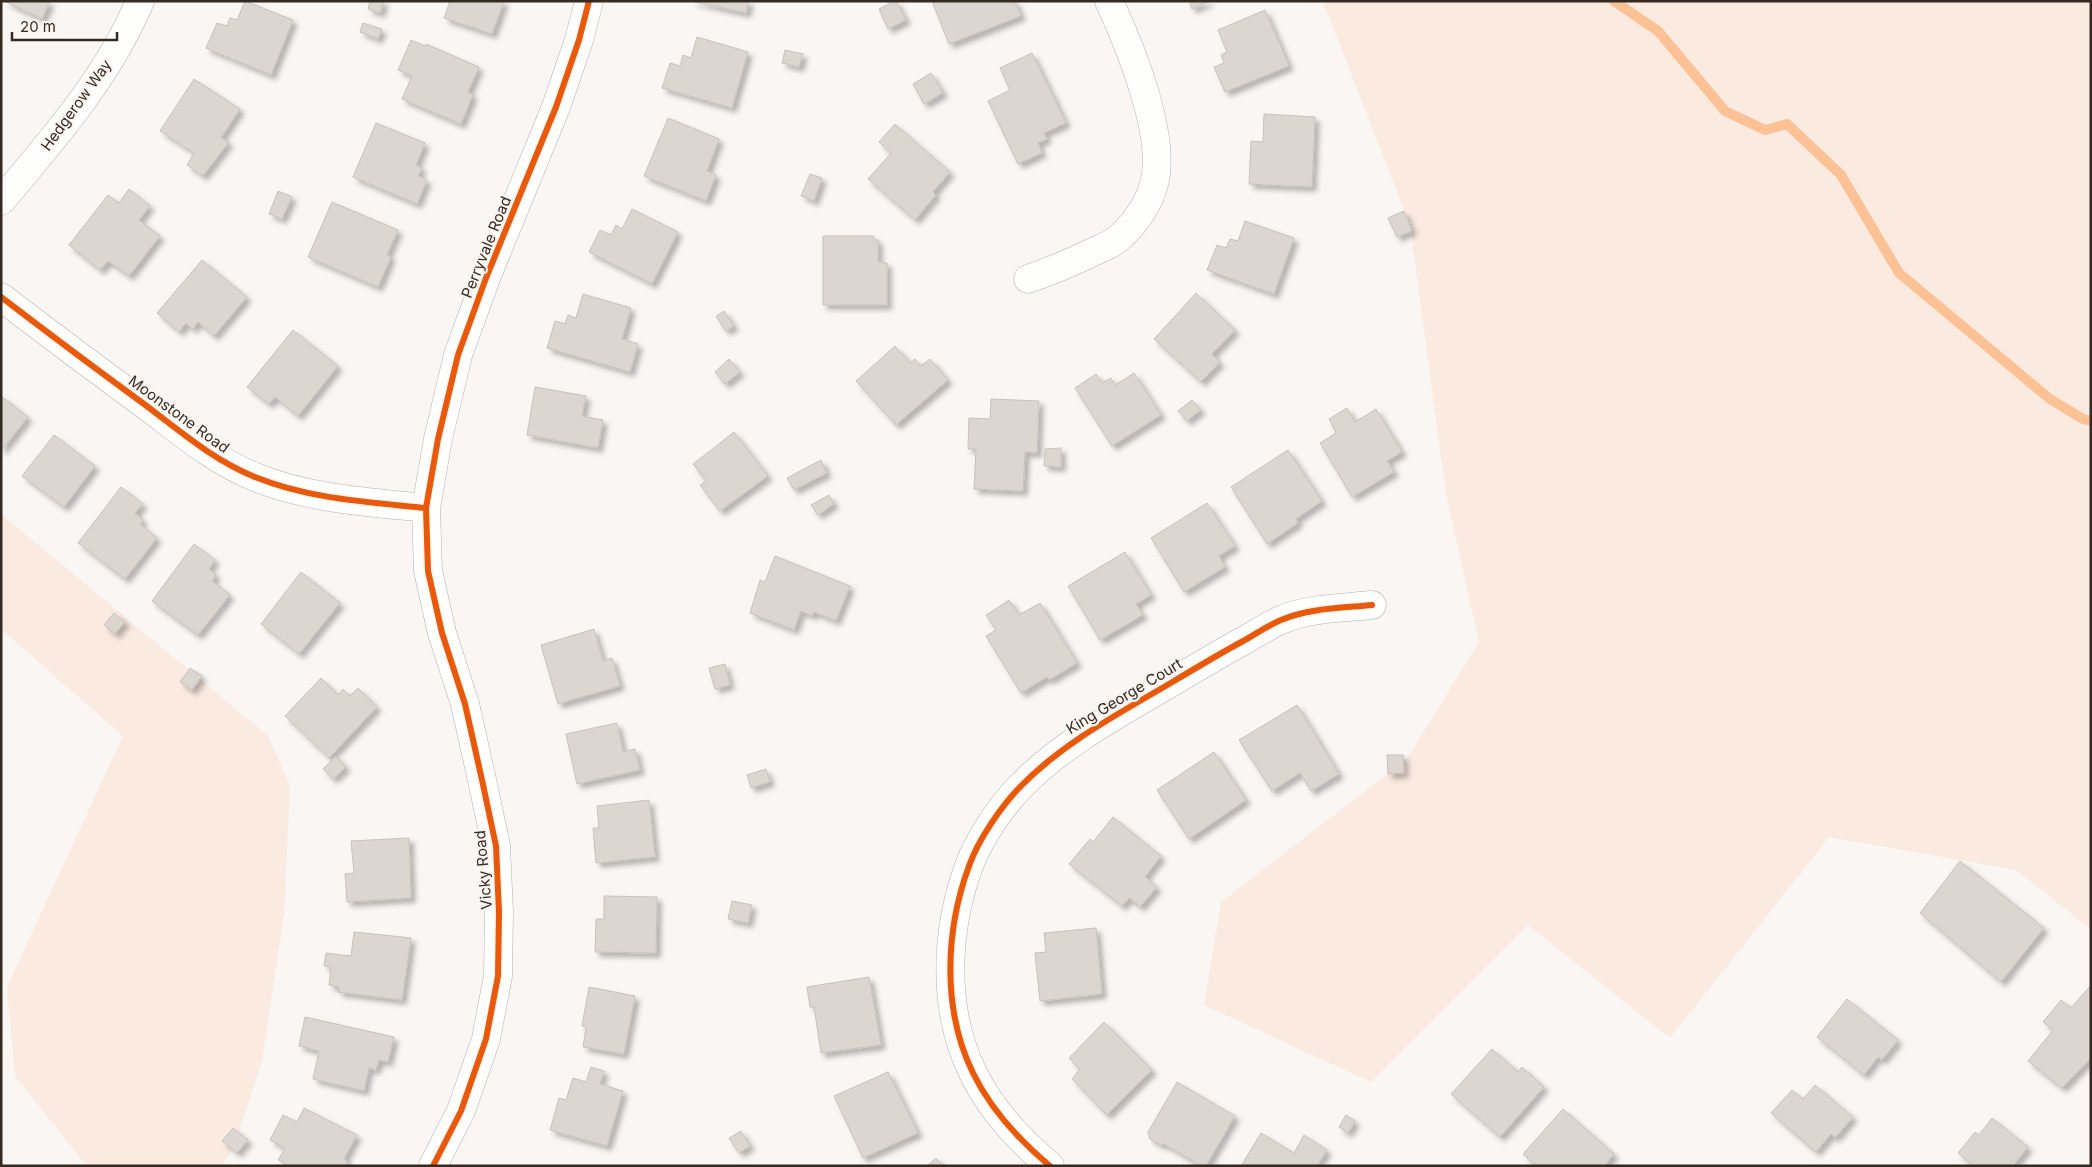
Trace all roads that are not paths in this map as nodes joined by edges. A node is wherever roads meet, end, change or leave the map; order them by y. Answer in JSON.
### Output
{"nodes":[{"id":1,"x":140,"y":1,"type":"edge"},
{"id":2,"x":589,"y":1,"type":"edge"},
{"id":3,"x":1110,"y":1,"type":"edge"},
{"id":4,"x":1,"y":201,"type":"edge"},
{"id":5,"x":1028,"y":279,"type":"dead end"},
{"id":6,"x":1,"y":297,"type":"edge"},
{"id":7,"x":426,"y":508,"type":"junction"},
{"id":8,"x":1372,"y":605,"type":"dead end"},
{"id":9,"x":433,"y":1166,"type":"edge"},
{"id":10,"x":1050,"y":1166,"type":"edge"}],
"edges":[{"from":1,"to":4,"type":"street","name":"Hedgerow Way"},
{"from":2,"to":7,"type":"street","name":"Perryvale Road"},
{"from":3,"to":5,"type":"street"},
{"from":6,"to":7,"type":"street","name":"Moonstone Road"},
{"from":7,"to":9,"type":"street","name":"Vicky Road"},
{"from":8,"to":10,"type":"street","name":"King George Court"}]}
